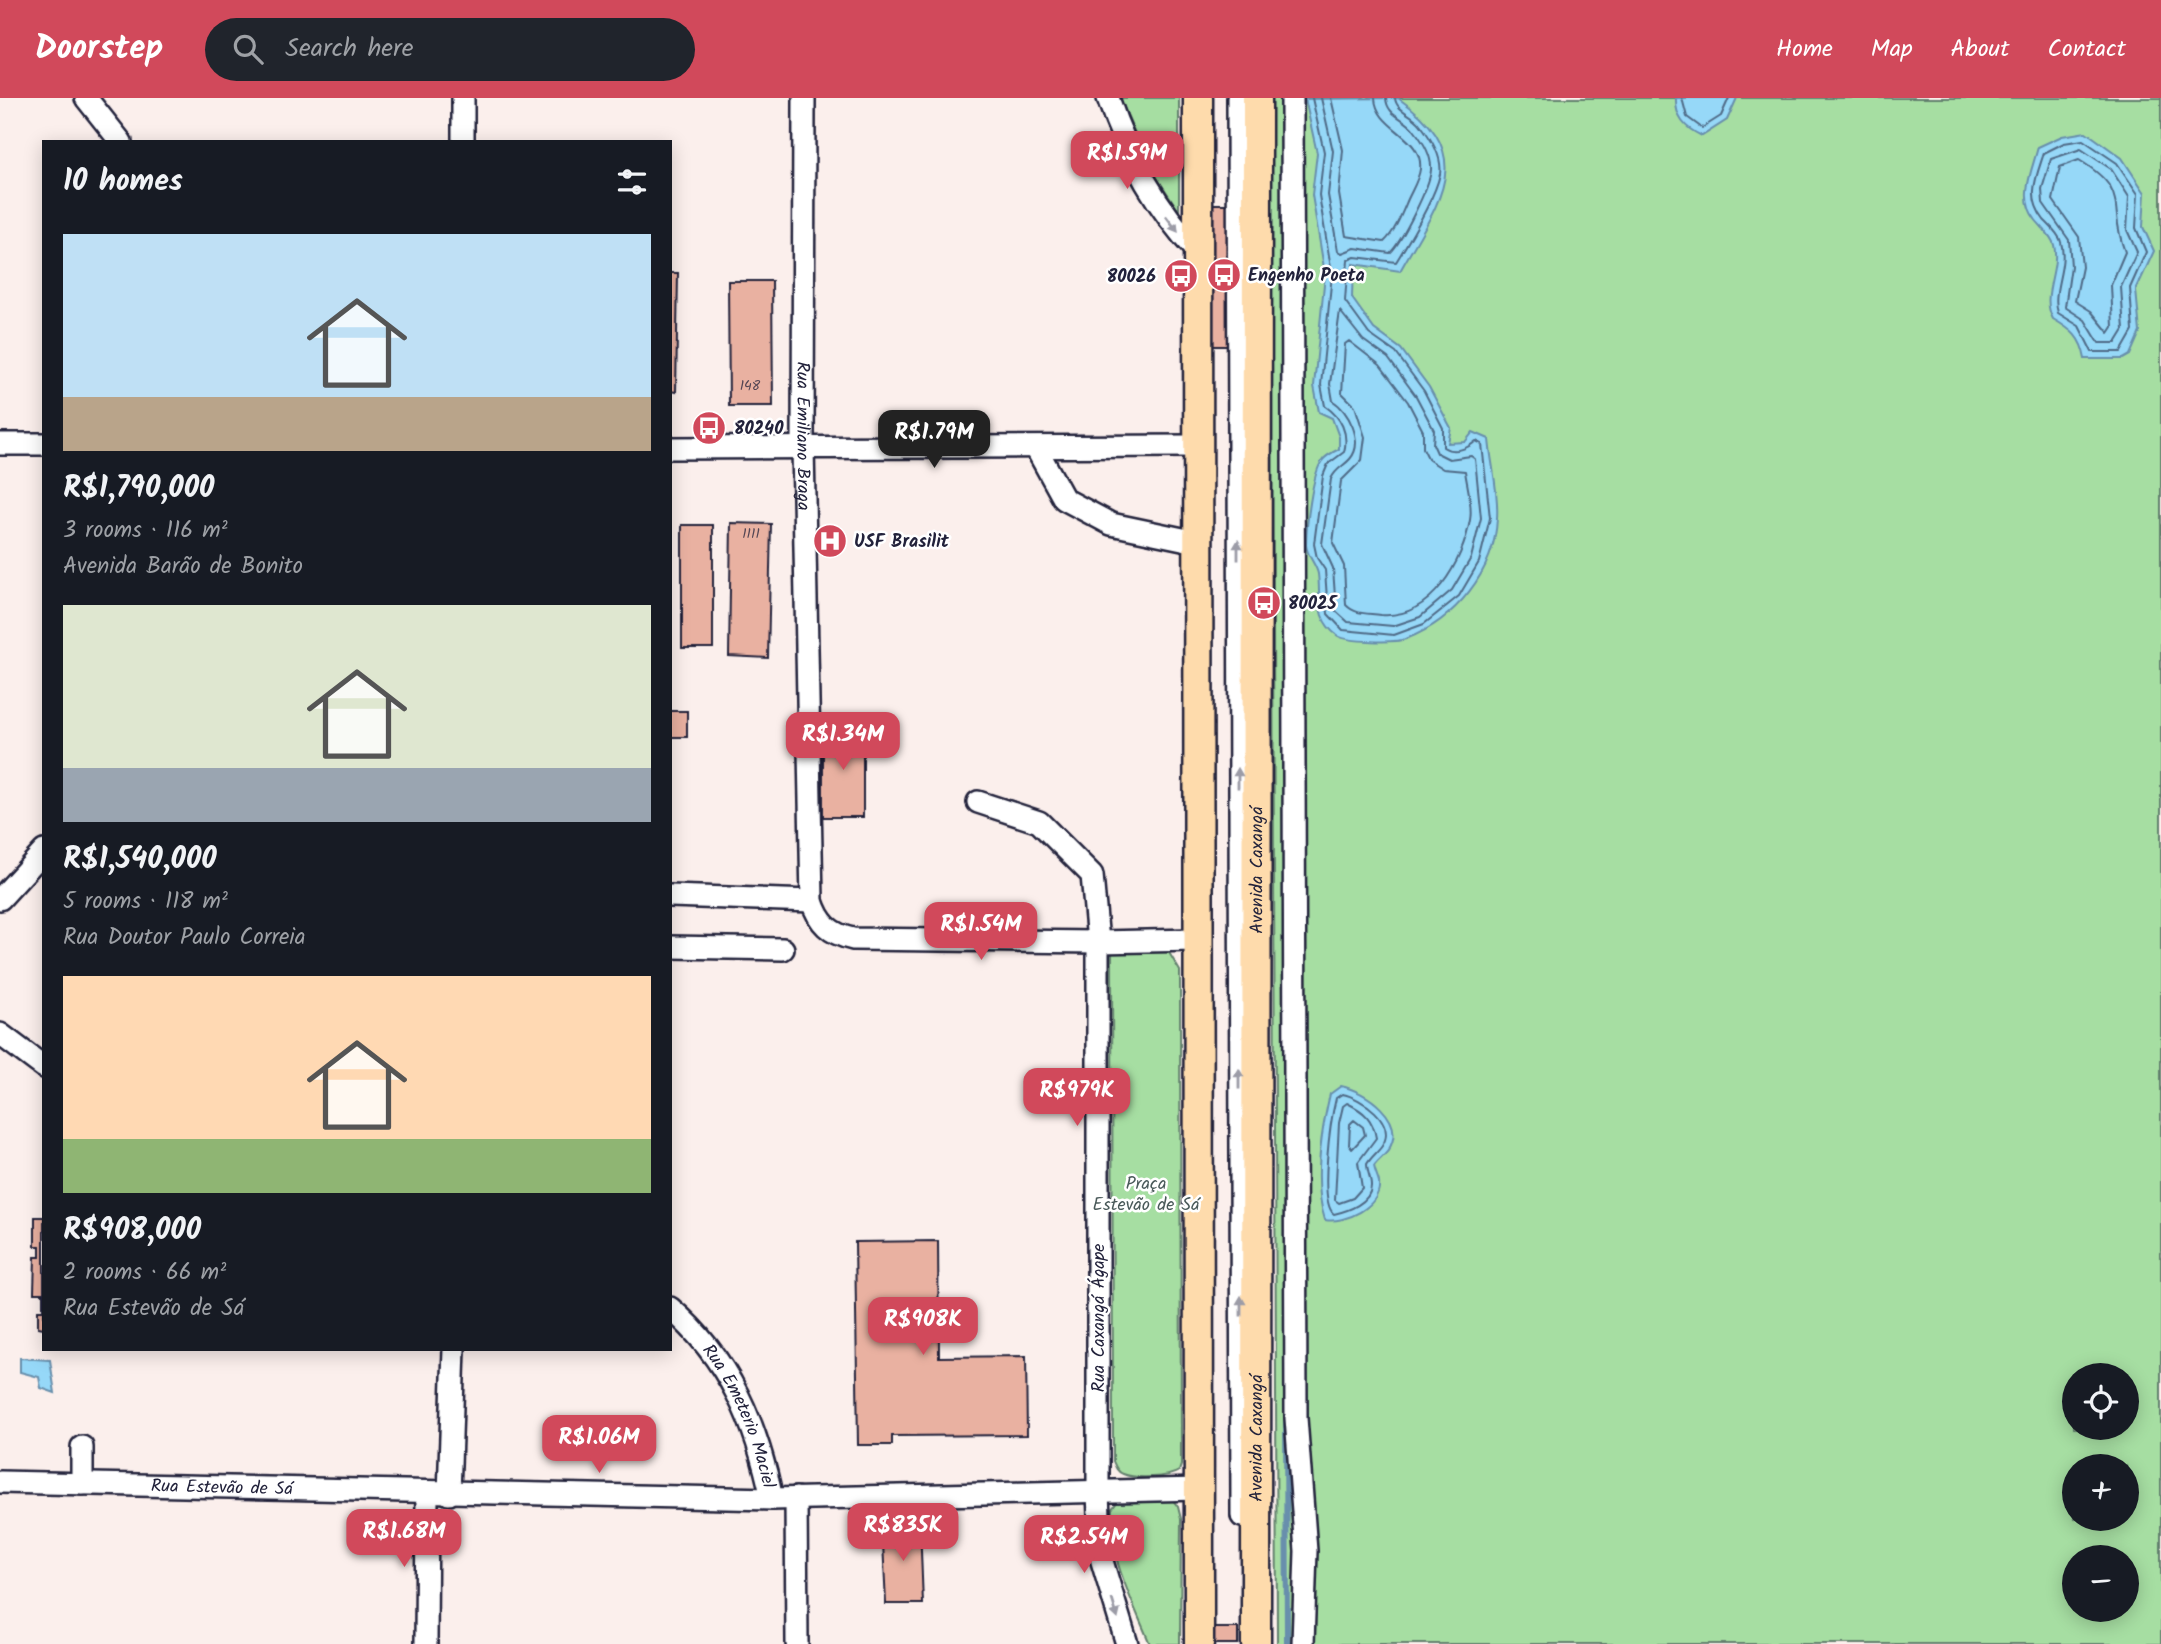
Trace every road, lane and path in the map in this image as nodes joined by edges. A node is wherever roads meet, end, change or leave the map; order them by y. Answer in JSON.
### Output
{"nodes":[{"id":1,"x":86,"y":98,"type":"edge"},
{"id":2,"x":463,"y":98,"type":"edge"},
{"id":3,"x":804,"y":98,"type":"edge"},
{"id":4,"x":1108,"y":98,"type":"edge"},
{"id":5,"x":1198,"y":98,"type":"edge"},
{"id":6,"x":1209,"y":98,"type":"edge"},
{"id":7,"x":1238,"y":98,"type":"edge"},
{"id":8,"x":1257,"y":98,"type":"edge"},
{"id":9,"x":1292,"y":98,"type":"edge"},
{"id":10,"x":119,"y":140,"type":"edge"},
{"id":11,"x":463,"y":140,"type":"edge"},
{"id":12,"x":1198,"y":253,"type":"junction"},
{"id":13,"x":0,"y":444,"type":"edge"},
{"id":14,"x":42,"y":444,"type":"edge"},
{"id":15,"x":1197,"y":446,"type":"junction"},
{"id":16,"x":803,"y":447,"type":"junction"},
{"id":17,"x":672,"y":448,"type":"edge"},
{"id":18,"x":1036,"y":448,"type":"junction"},
{"id":19,"x":1197,"y":542,"type":"junction"},
{"id":20,"x":978,"y":802,"type":"dead end"},
{"id":21,"x":42,"y":853,"type":"edge"},
{"id":22,"x":672,"y":896,"type":"edge"},
{"id":23,"x":0,"y":900,"type":"edge"},
{"id":24,"x":813,"y":901,"type":"junction"},
{"id":25,"x":1196,"y":940,"type":"junction"},
{"id":26,"x":1098,"y":942,"type":"junction"},
{"id":27,"x":672,"y":947,"type":"edge"},
{"id":28,"x":783,"y":949,"type":"dead end"},
{"id":29,"x":0,"y":1034,"type":"edge"},
{"id":30,"x":42,"y":1066,"type":"edge"},
{"id":31,"x":672,"y":1310,"type":"edge"},
{"id":32,"x":454,"y":1351,"type":"edge"},
{"id":33,"x":82,"y":1447,"type":"dead end"},
{"id":34,"x":0,"y":1482,"type":"edge"},
{"id":35,"x":82,"y":1484,"type":"junction"},
{"id":36,"x":1199,"y":1489,"type":"junction"},
{"id":37,"x":427,"y":1493,"type":"junction"},
{"id":38,"x":449,"y":1494,"type":"junction"},
{"id":39,"x":1098,"y":1494,"type":"junction"},
{"id":40,"x":796,"y":1498,"type":"junction"},
{"id":41,"x":772,"y":1499,"type":"junction"},
{"id":42,"x":426,"y":1644,"type":"edge"},
{"id":43,"x":797,"y":1644,"type":"edge"},
{"id":44,"x":1128,"y":1644,"type":"edge"},
{"id":45,"x":1199,"y":1644,"type":"edge"},
{"id":46,"x":1210,"y":1644,"type":"edge"},
{"id":47,"x":1242,"y":1644,"type":"edge"},
{"id":48,"x":1256,"y":1644,"type":"edge"},
{"id":49,"x":1303,"y":1644,"type":"edge"}],
"edges":[{"from":1,"to":10,"type":"street"},
{"from":2,"to":11,"type":"street"},
{"from":3,"to":16,"type":"street","name":"Rua Emiliano Braga"},
{"from":4,"to":12,"type":"street","one_way":true},
{"from":5,"to":12,"type":"main road"},
{"from":6,"to":46,"type":"street"},
{"from":47,"to":7,"type":"street","one_way":true},
{"from":8,"to":48,"type":"main road","name":"Avenida Caxangá"},
{"from":9,"to":49,"type":"street"},
{"from":12,"to":15,"type":"main road"},
{"from":13,"to":14,"type":"street"},
{"from":15,"to":18,"type":"street"},
{"from":15,"to":19,"type":"main road"},
{"from":16,"to":17,"type":"street"},
{"from":16,"to":18,"type":"street"},
{"from":16,"to":24,"type":"street","name":"Rua Emiliano Braga"},
{"from":18,"to":19,"type":"street"},
{"from":19,"to":25,"type":"main road"},
{"from":20,"to":26,"type":"street","name":"Rua Caxangá Ágape"},
{"from":21,"to":23,"type":"street"},
{"from":22,"to":24,"type":"street"},
{"from":24,"to":26,"type":"street"},
{"from":25,"to":26,"type":"street"},
{"from":25,"to":36,"type":"main road"},
{"from":26,"to":39,"type":"street","name":"Rua Caxangá Ágape"},
{"from":27,"to":28,"type":"street"},
{"from":29,"to":30,"type":"street"},
{"from":31,"to":41,"type":"street","name":"Rua Emeterio Maciel"},
{"from":32,"to":38,"type":"street"},
{"from":33,"to":35,"type":"street"},
{"from":34,"to":35,"type":"street","name":"Rua Estevão de Sá"},
{"from":35,"to":37,"type":"street","name":"Rua Estevão de Sá"},
{"from":36,"to":39,"type":"street","name":"Rua Estevão de Sá"},
{"from":36,"to":45,"type":"main road"},
{"from":37,"to":38,"type":"street","name":"Rua Estevão de Sá"},
{"from":37,"to":42,"type":"street"},
{"from":38,"to":41,"type":"street","name":"Rua Estevão de Sá"},
{"from":39,"to":40,"type":"street","name":"Rua Estevão de Sá"},
{"from":39,"to":44,"type":"street","name":"Rua Caxangá Ágape","one_way":true},
{"from":40,"to":41,"type":"street","name":"Rua Estevão de Sá"},
{"from":40,"to":43,"type":"street"}]}
